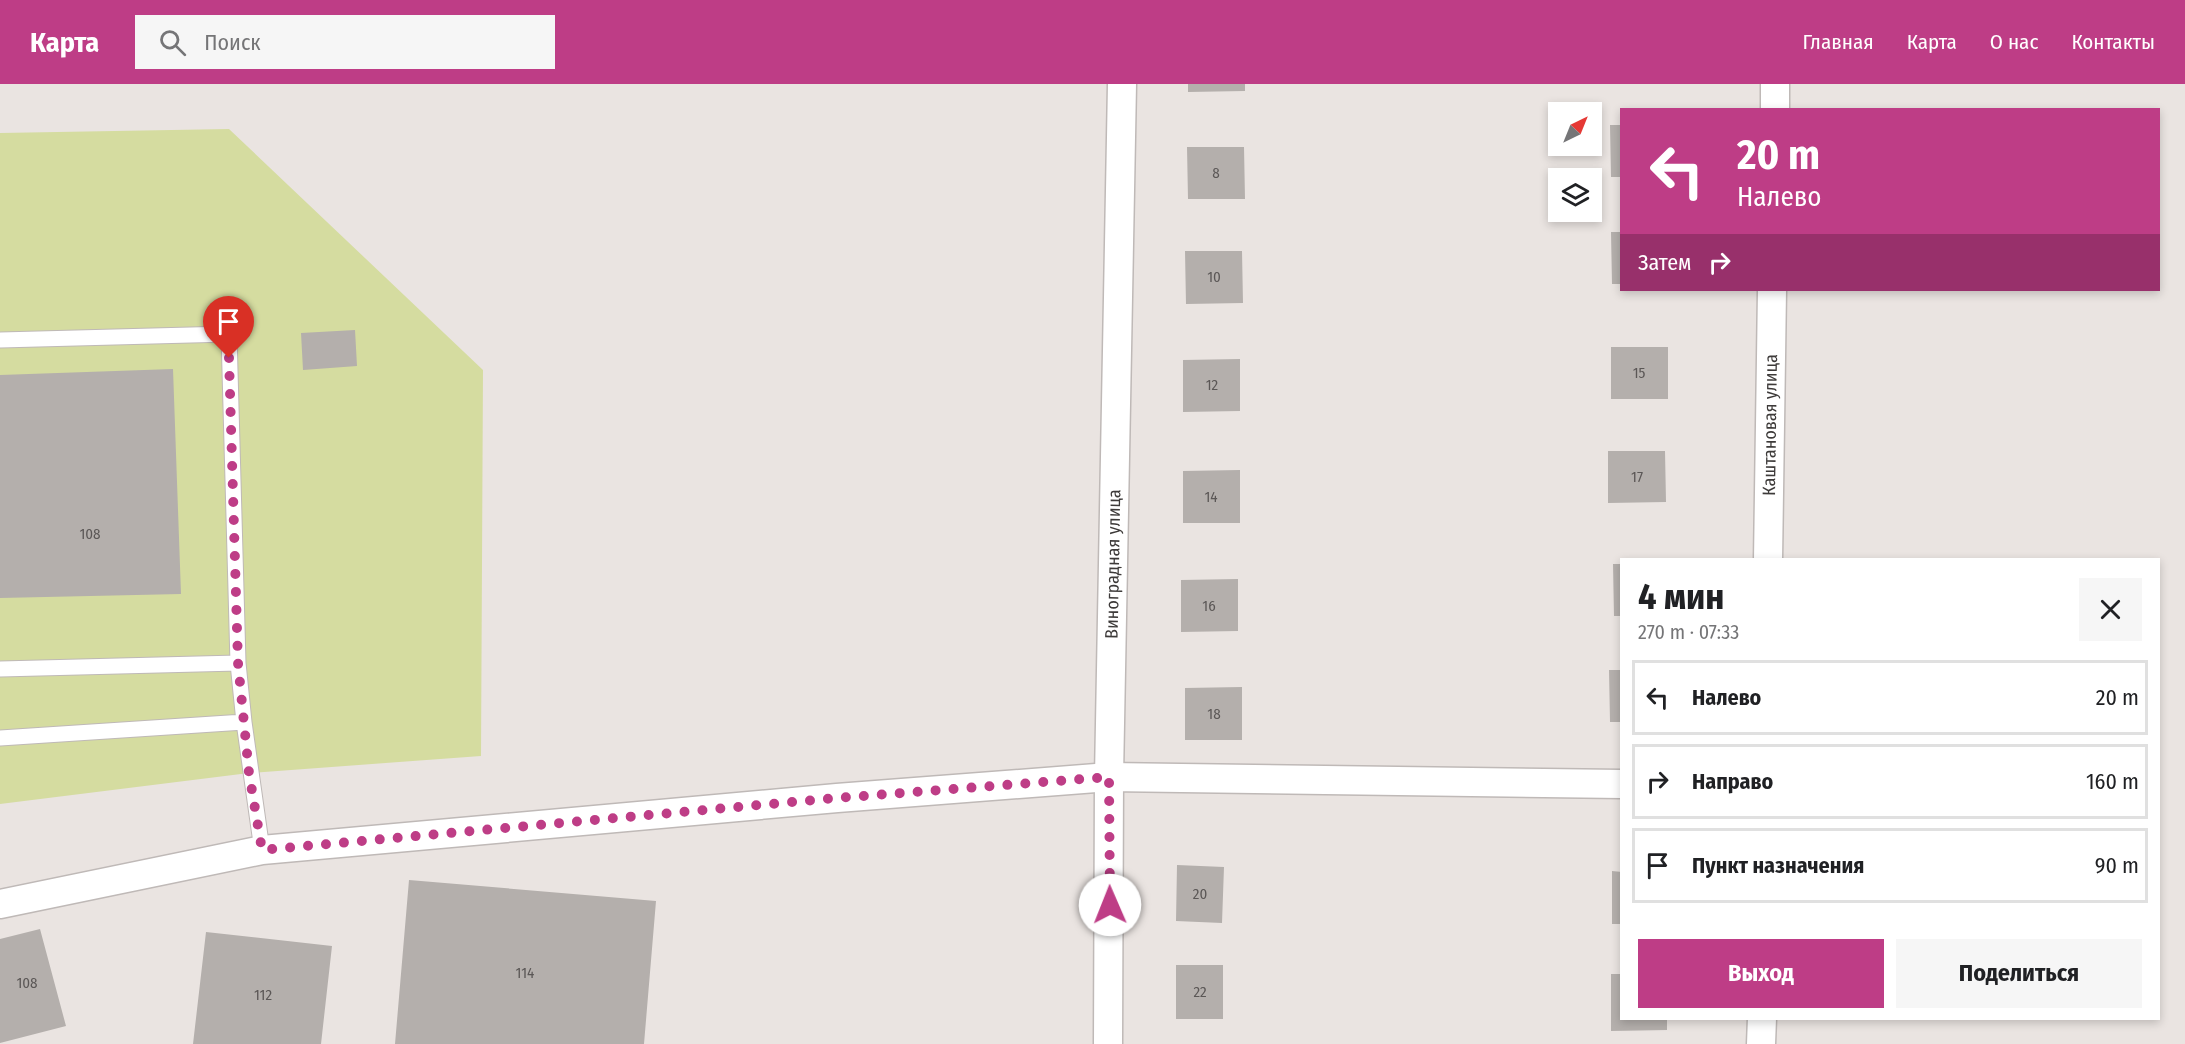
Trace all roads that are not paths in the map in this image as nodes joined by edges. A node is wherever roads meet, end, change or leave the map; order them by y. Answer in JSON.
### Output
{"nodes":[{"id":1,"x":1122,"y":84,"type":"edge"},
{"id":2,"x":1775,"y":84,"type":"edge"},
{"id":3,"x":1775,"y":108,"type":"edge"},
{"id":4,"x":1772,"y":291,"type":"edge"},
{"id":5,"x":0,"y":340,"type":"edge"},
{"id":6,"x":1768,"y":558,"type":"edge"},
{"id":7,"x":238,"y":663,"type":"junction"},
{"id":8,"x":0,"y":669,"type":"edge"},
{"id":9,"x":244,"y":722,"type":"junction"},
{"id":10,"x":0,"y":738,"type":"edge"},
{"id":11,"x":1109,"y":777,"type":"junction"},
{"id":12,"x":1620,"y":784,"type":"edge"},
{"id":13,"x":262,"y":850,"type":"junction"},
{"id":14,"x":0,"y":904,"type":"edge"},
{"id":15,"x":1762,"y":1020,"type":"edge"},
{"id":16,"x":1108,"y":1044,"type":"edge"},
{"id":17,"x":1761,"y":1044,"type":"edge"}],
"edges":[{"from":1,"to":11,"type":"street","name":"Виноградная улица"},
{"from":2,"to":3,"type":"street"},
{"from":4,"to":6,"type":"street","name":"Каштановая улица"},
{"from":5,"to":7,"type":"lane"},
{"from":7,"to":8,"type":"lane"},
{"from":7,"to":9,"type":"lane"},
{"from":9,"to":10,"type":"lane"},
{"from":9,"to":13,"type":"lane"},
{"from":11,"to":12,"type":"street"},
{"from":11,"to":13,"type":"street"},
{"from":11,"to":16,"type":"street","name":"Виноградная улица"},
{"from":13,"to":14,"type":"street"},
{"from":15,"to":17,"type":"street"}]}
